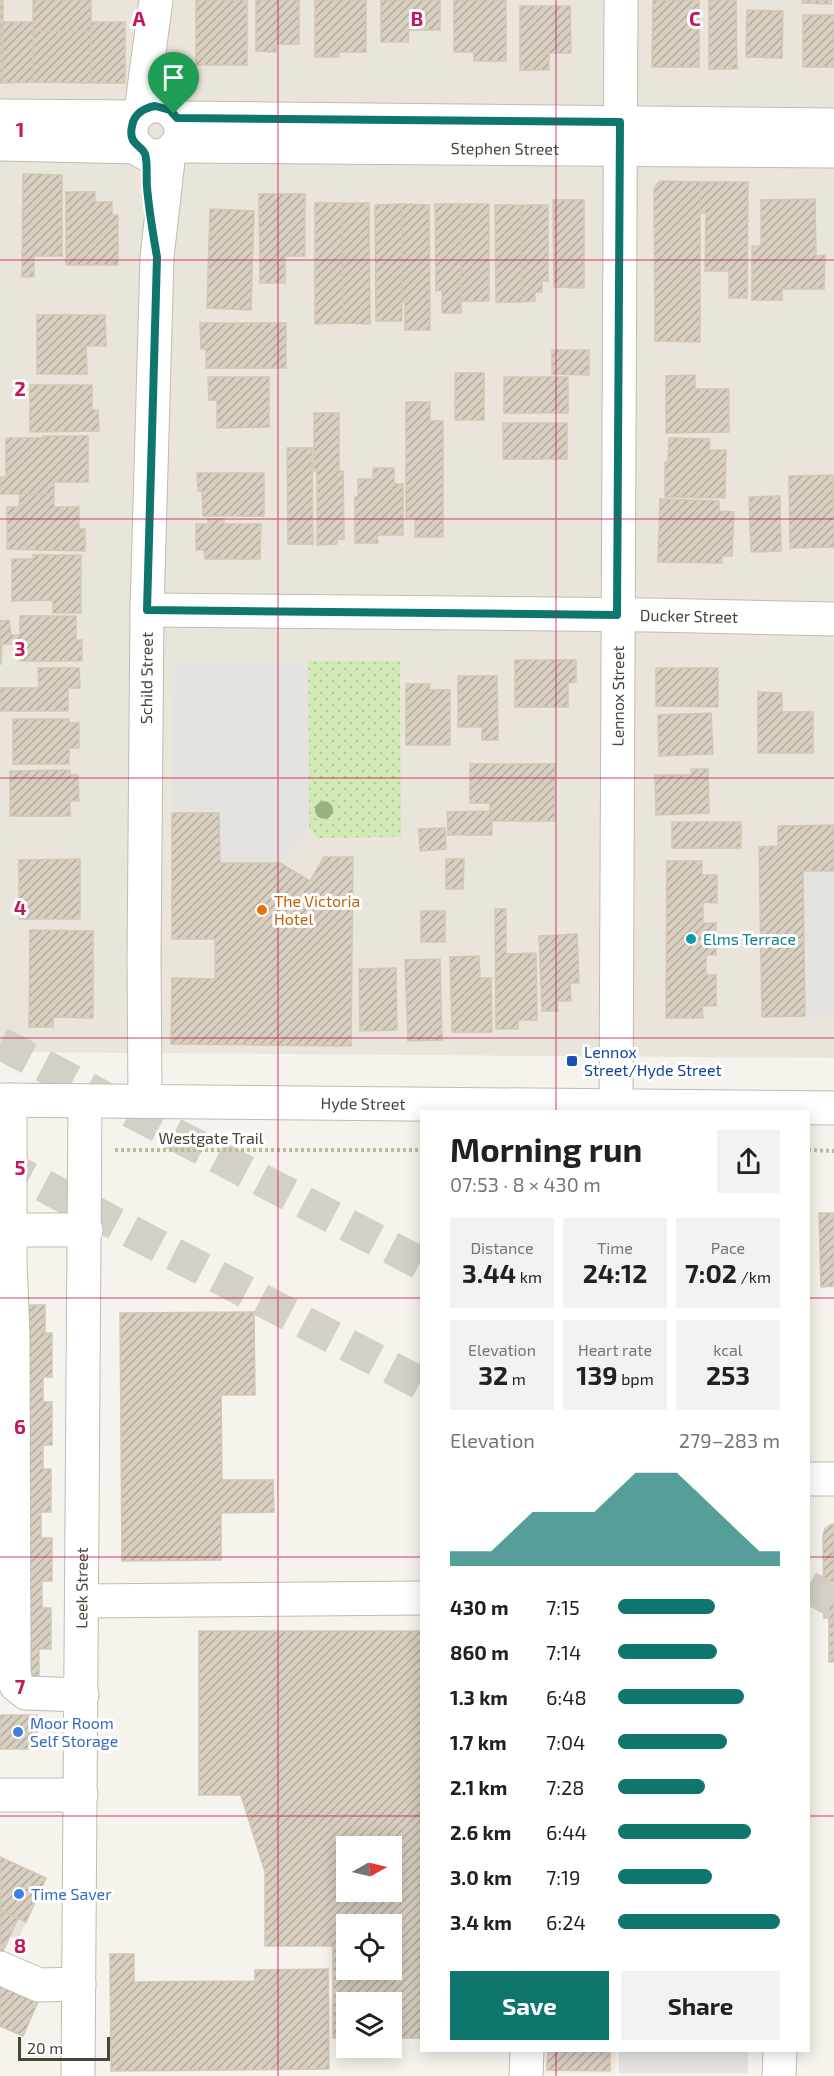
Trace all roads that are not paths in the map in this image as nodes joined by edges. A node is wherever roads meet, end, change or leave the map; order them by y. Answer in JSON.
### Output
{"nodes":[{"id":1,"x":157,"y":0,"type":"edge"},
{"id":2,"x":621,"y":0,"type":"edge"},
{"id":3,"x":0,"y":116,"type":"edge"},
{"id":4,"x":834,"y":125,"type":"edge"},
{"id":5,"x":156,"y":132,"type":"junction"},
{"id":6,"x":620,"y":135,"type":"junction"},
{"id":7,"x":0,"y":144,"type":"edge"},
{"id":8,"x":834,"y":151,"type":"edge"},
{"id":9,"x":147,"y":610,"type":"junction"},
{"id":10,"x":617,"y":615,"type":"junction"},
{"id":11,"x":834,"y":619,"type":"edge"},
{"id":12,"x":5,"y":1100,"type":"edge"},
{"id":13,"x":145,"y":1100,"type":"junction"},
{"id":14,"x":85,"y":1101,"type":"junction"},
{"id":15,"x":616,"y":1106,"type":"junction"},
{"id":16,"x":514,"y":1108,"type":"edge"},
{"id":17,"x":834,"y":1108,"type":"edge"},
{"id":18,"x":778,"y":1110,"type":"edge"},
{"id":19,"x":10,"y":1230,"type":"junction"},
{"id":20,"x":86,"y":1230,"type":"junction"},
{"id":21,"x":810,"y":1479,"type":"edge"},
{"id":22,"x":834,"y":1479,"type":"edge"},
{"id":23,"x":420,"y":1598,"type":"edge"},
{"id":24,"x":82,"y":1601,"type":"junction"},
{"id":25,"x":82,"y":1695,"type":"junction"},
{"id":26,"x":0,"y":1795,"type":"edge"},
{"id":27,"x":81,"y":1795,"type":"junction"},
{"id":28,"x":0,"y":1968,"type":"edge"},
{"id":29,"x":80,"y":1984,"type":"junction"},
{"id":30,"x":527,"y":2052,"type":"edge"},
{"id":31,"x":780,"y":2052,"type":"edge"},
{"id":32,"x":78,"y":2076,"type":"edge"},
{"id":33,"x":526,"y":2076,"type":"edge"},
{"id":34,"x":780,"y":2076,"type":"edge"}],
"edges":[{"from":1,"to":5,"type":"street","name":"Schild Street"},
{"from":2,"to":6,"type":"street","name":"Lennox Street"},
{"from":3,"to":5,"type":"street","name":"Stephen Street"},
{"from":4,"to":6,"type":"street","name":"Stephen Street"},
{"from":5,"to":6,"type":"street","name":"Stephen Street"},
{"from":5,"to":7,"type":"street","name":"Stephen Street"},
{"from":5,"to":9,"type":"street","name":"Schild Street"},
{"from":6,"to":8,"type":"street","name":"Stephen Street"},
{"from":6,"to":10,"type":"street","name":"Lennox Street"},
{"from":9,"to":10,"type":"street","name":"Ducker Street"},
{"from":9,"to":13,"type":"street","name":"Schild Street"},
{"from":10,"to":11,"type":"street","name":"Ducker Street"},
{"from":10,"to":15,"type":"street","name":"Lennox Street"},
{"from":12,"to":14,"type":"street","name":"Hyde Street"},
{"from":12,"to":19,"type":"street"},
{"from":13,"to":14,"type":"street","name":"Hyde Street"},
{"from":13,"to":16,"type":"street","name":"Hyde Street"},
{"from":14,"to":20,"type":"street","name":"Leek Street"},
{"from":15,"to":16,"type":"street","name":"Hyde Street"},
{"from":15,"to":18,"type":"street","name":"Hyde Street"},
{"from":17,"to":18,"type":"street","name":"Hyde Street"},
{"from":19,"to":20,"type":"street"},
{"from":19,"to":25,"type":"street"},
{"from":20,"to":24,"type":"street","name":"Leek Street"},
{"from":21,"to":22,"type":"street"},
{"from":23,"to":24,"type":"street"},
{"from":24,"to":25,"type":"street","name":"Leek Street"},
{"from":25,"to":27,"type":"street","name":"Leek Street"},
{"from":26,"to":27,"type":"street"},
{"from":27,"to":29,"type":"street","name":"Leek Street"},
{"from":28,"to":29,"type":"street"},
{"from":29,"to":32,"type":"street","name":"Leek Street"},
{"from":30,"to":33,"type":"street"},
{"from":31,"to":34,"type":"street"}]}
